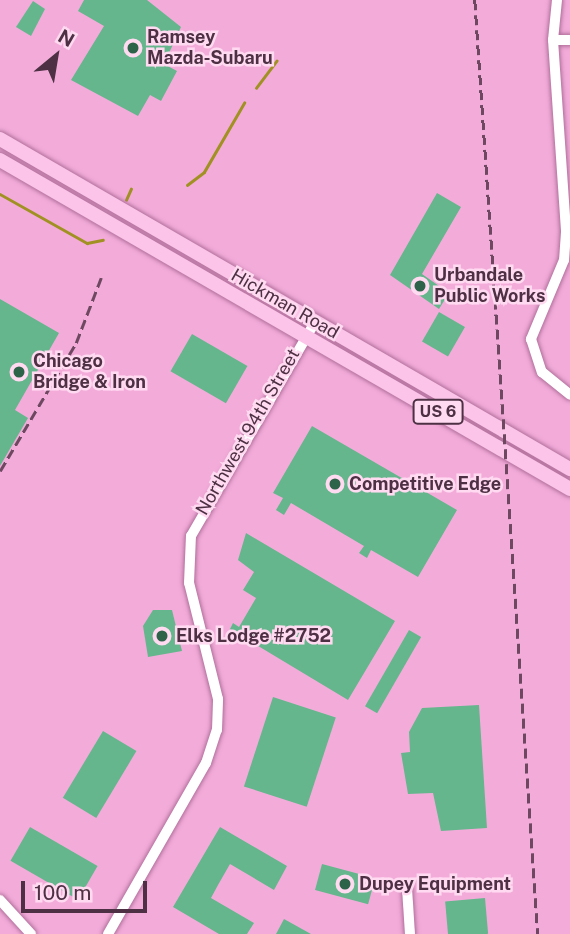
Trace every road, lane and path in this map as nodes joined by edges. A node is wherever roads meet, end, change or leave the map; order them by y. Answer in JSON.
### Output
{"nodes":[{"id":1,"x":557,"y":0,"type":"edge"},
{"id":2,"x":553,"y":40,"type":"junction"},
{"id":3,"x":570,"y":40,"type":"edge"},
{"id":4,"x":0,"y":139,"type":"edge"},
{"id":5,"x":0,"y":160,"type":"edge"},
{"id":6,"x":568,"y":232,"type":"edge"},
{"id":7,"x":315,"y":323,"type":"junction"},
{"id":8,"x":306,"y":336,"type":"junction"},
{"id":9,"x":570,"y":395,"type":"edge"},
{"id":10,"x":570,"y":469,"type":"edge"},
{"id":11,"x":570,"y":489,"type":"edge"},
{"id":12,"x":407,"y":888,"type":"dead end"},
{"id":13,"x":0,"y":900,"type":"edge"},
{"id":14,"x":31,"y":934,"type":"edge"},
{"id":15,"x":108,"y":934,"type":"edge"},
{"id":16,"x":410,"y":934,"type":"edge"}],
"edges":[{"from":1,"to":2,"type":"street"},
{"from":2,"to":3,"type":"street"},
{"from":2,"to":6,"type":"street"},
{"from":4,"to":7,"type":"main road","name":"Hickman Road","number":"US 6"},
{"from":5,"to":8,"type":"main road","name":"Hickman Road","number":"US 6"},
{"from":6,"to":9,"type":"street"},
{"from":7,"to":8,"type":"street","name":"Northwest 94th Street"},
{"from":7,"to":10,"type":"main road","name":"Hickman Road","number":"US 6"},
{"from":8,"to":11,"type":"main road","name":"Hickman Road","number":"US 6"},
{"from":8,"to":15,"type":"street","name":"Northwest 94th Street"},
{"from":12,"to":16,"type":"street"},
{"from":13,"to":14,"type":"street"}]}
